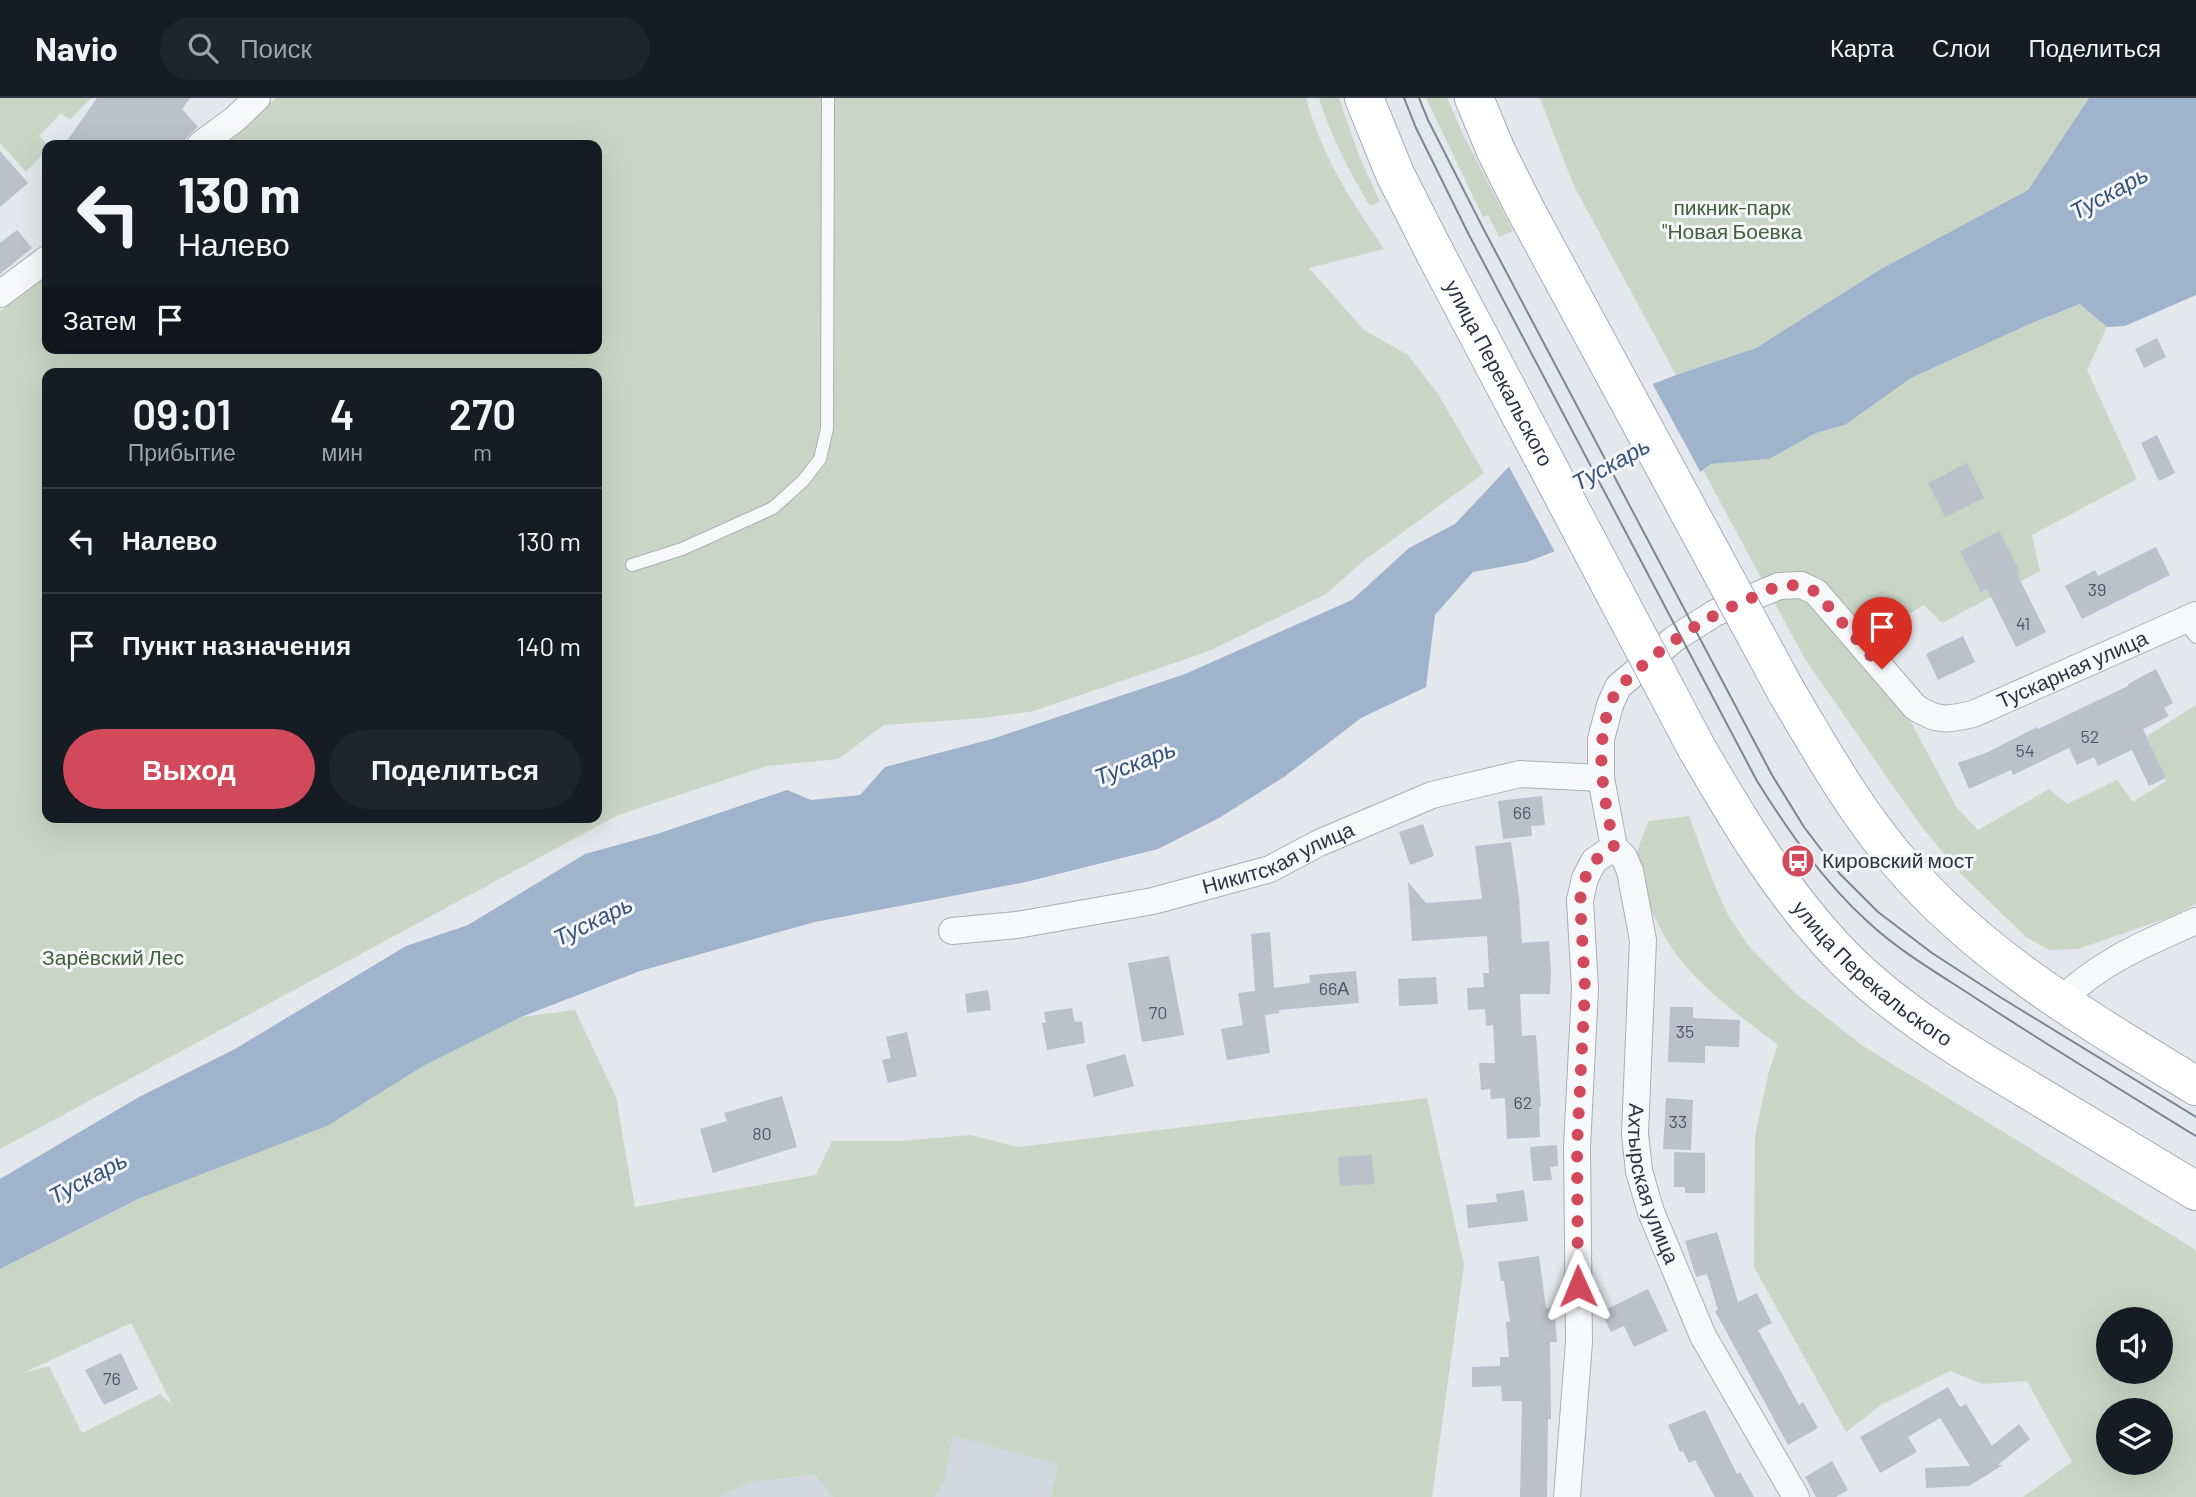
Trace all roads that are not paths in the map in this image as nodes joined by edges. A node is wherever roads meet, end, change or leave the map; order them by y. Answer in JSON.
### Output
{"nodes":[{"id":1,"x":257,"y":98,"type":"edge"},
{"id":2,"x":828,"y":98,"type":"edge"},
{"id":3,"x":1364,"y":98,"type":"edge"},
{"id":4,"x":1474,"y":98,"type":"edge"},
{"id":5,"x":207,"y":140,"type":"edge"},
{"id":6,"x":42,"y":263,"type":"edge"},
{"id":7,"x":0,"y":294,"type":"edge"},
{"id":8,"x":632,"y":565,"type":"dead end"},
{"id":9,"x":2192,"y":624,"type":"edge"},
{"id":10,"x":1948,"y":720,"type":"joint"},
{"id":11,"x":1601,"y":778,"type":"junction"},
{"id":12,"x":1614,"y":847,"type":"junction"},
{"id":13,"x":2196,"y":921,"type":"edge"},
{"id":14,"x":952,"y":931,"type":"dead end"},
{"id":15,"x":2059,"y":1002,"type":"junction"},
{"id":16,"x":2196,"y":1086,"type":"edge"},
{"id":17,"x":2196,"y":1191,"type":"edge"},
{"id":18,"x":1567,"y":1497,"type":"edge"},
{"id":19,"x":1796,"y":1497,"type":"edge"}],
"edges":[{"from":1,"to":5,"type":"street"},
{"from":2,"to":8,"type":"lane"},
{"from":3,"to":17,"type":"main road","name":"улица Перекальского","bridge":true},
{"from":4,"to":15,"type":"main road","bridge":true},
{"from":6,"to":7,"type":"street"},
{"from":9,"to":10,"type":"street","name":"Тускарная улица"},
{"from":10,"to":11,"type":"street","name":"Ахтырская улица"},
{"from":11,"to":12,"type":"street","name":"Ахтырская улица"},
{"from":11,"to":14,"type":"street","name":"Никитская улица"},
{"from":12,"to":18,"type":"street"},
{"from":12,"to":19,"type":"street","name":"Ахтырская улица"},
{"from":13,"to":15,"type":"street"},
{"from":15,"to":16,"type":"main road"}]}
